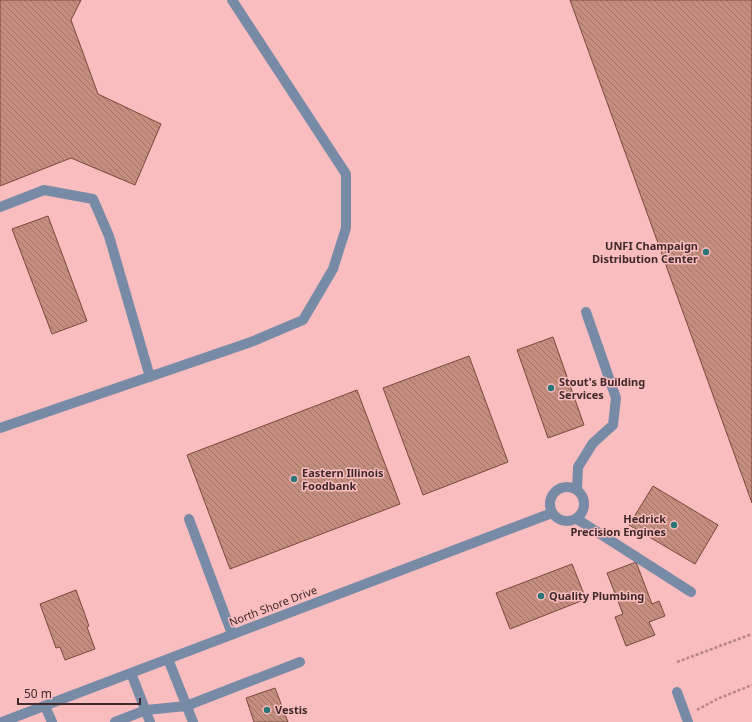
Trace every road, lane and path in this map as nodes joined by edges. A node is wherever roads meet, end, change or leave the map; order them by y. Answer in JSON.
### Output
{"nodes":[{"id":1,"x":232,"y":0,"type":"edge"},
{"id":2,"x":0,"y":207,"type":"edge"},
{"id":3,"x":586,"y":312,"type":"dead end"},
{"id":4,"x":150,"y":377,"type":"junction"},
{"id":5,"x":0,"y":428,"type":"edge"},
{"id":6,"x":577,"y":490,"type":"junction"},
{"id":7,"x":552,"y":513,"type":"junction"},
{"id":8,"x":189,"y":519,"type":"dead end"},
{"id":9,"x":577,"y":519,"type":"junction"},
{"id":10,"x":692,"y":592,"type":"dead end"},
{"id":11,"x":232,"y":634,"type":"junction"},
{"id":12,"x":752,"y":634,"type":"edge"},
{"id":13,"x":168,"y":658,"type":"junction"},
{"id":14,"x":300,"y":662,"type":"dead end"},
{"id":15,"x":677,"y":662,"type":"dead end"},
{"id":16,"x":131,"y":673,"type":"junction"},
{"id":17,"x":752,"y":684,"type":"edge"},
{"id":18,"x":677,"y":692,"type":"dead end"},
{"id":19,"x":45,"y":706,"type":"junction"},
{"id":20,"x":186,"y":706,"type":"junction"},
{"id":21,"x":146,"y":710,"type":"junction"},
{"id":22,"x":695,"y":711,"type":"dead end"},
{"id":23,"x":2,"y":722,"type":"edge"},
{"id":24,"x":52,"y":722,"type":"edge"},
{"id":25,"x":115,"y":722,"type":"edge"},
{"id":26,"x":150,"y":722,"type":"edge"},
{"id":27,"x":194,"y":722,"type":"edge"},
{"id":28,"x":688,"y":722,"type":"edge"}],
"edges":[{"from":1,"to":4,"type":"street"},
{"from":2,"to":4,"type":"street"},
{"from":3,"to":6,"type":"street"},
{"from":4,"to":5,"type":"street"},
{"from":6,"to":7,"type":"street"},
{"from":6,"to":9,"type":"street"},
{"from":7,"to":9,"type":"street"},
{"from":7,"to":11,"type":"street","name":"North Shore Drive"},
{"from":8,"to":11,"type":"street"},
{"from":9,"to":10,"type":"street"},
{"from":11,"to":13,"type":"street","name":"North Shore Drive"},
{"from":12,"to":15,"type":"path"},
{"from":13,"to":16,"type":"street","name":"North Shore Drive"},
{"from":13,"to":20,"type":"street"},
{"from":14,"to":20,"type":"street"},
{"from":16,"to":19,"type":"street","name":"North Shore Drive"},
{"from":16,"to":21,"type":"street"},
{"from":17,"to":22,"type":"path"},
{"from":18,"to":28,"type":"street"},
{"from":19,"to":23,"type":"street","name":"North Shore Drive"},
{"from":19,"to":24,"type":"street"},
{"from":20,"to":21,"type":"street"},
{"from":20,"to":27,"type":"street"},
{"from":21,"to":25,"type":"street"},
{"from":21,"to":26,"type":"street"}]}
